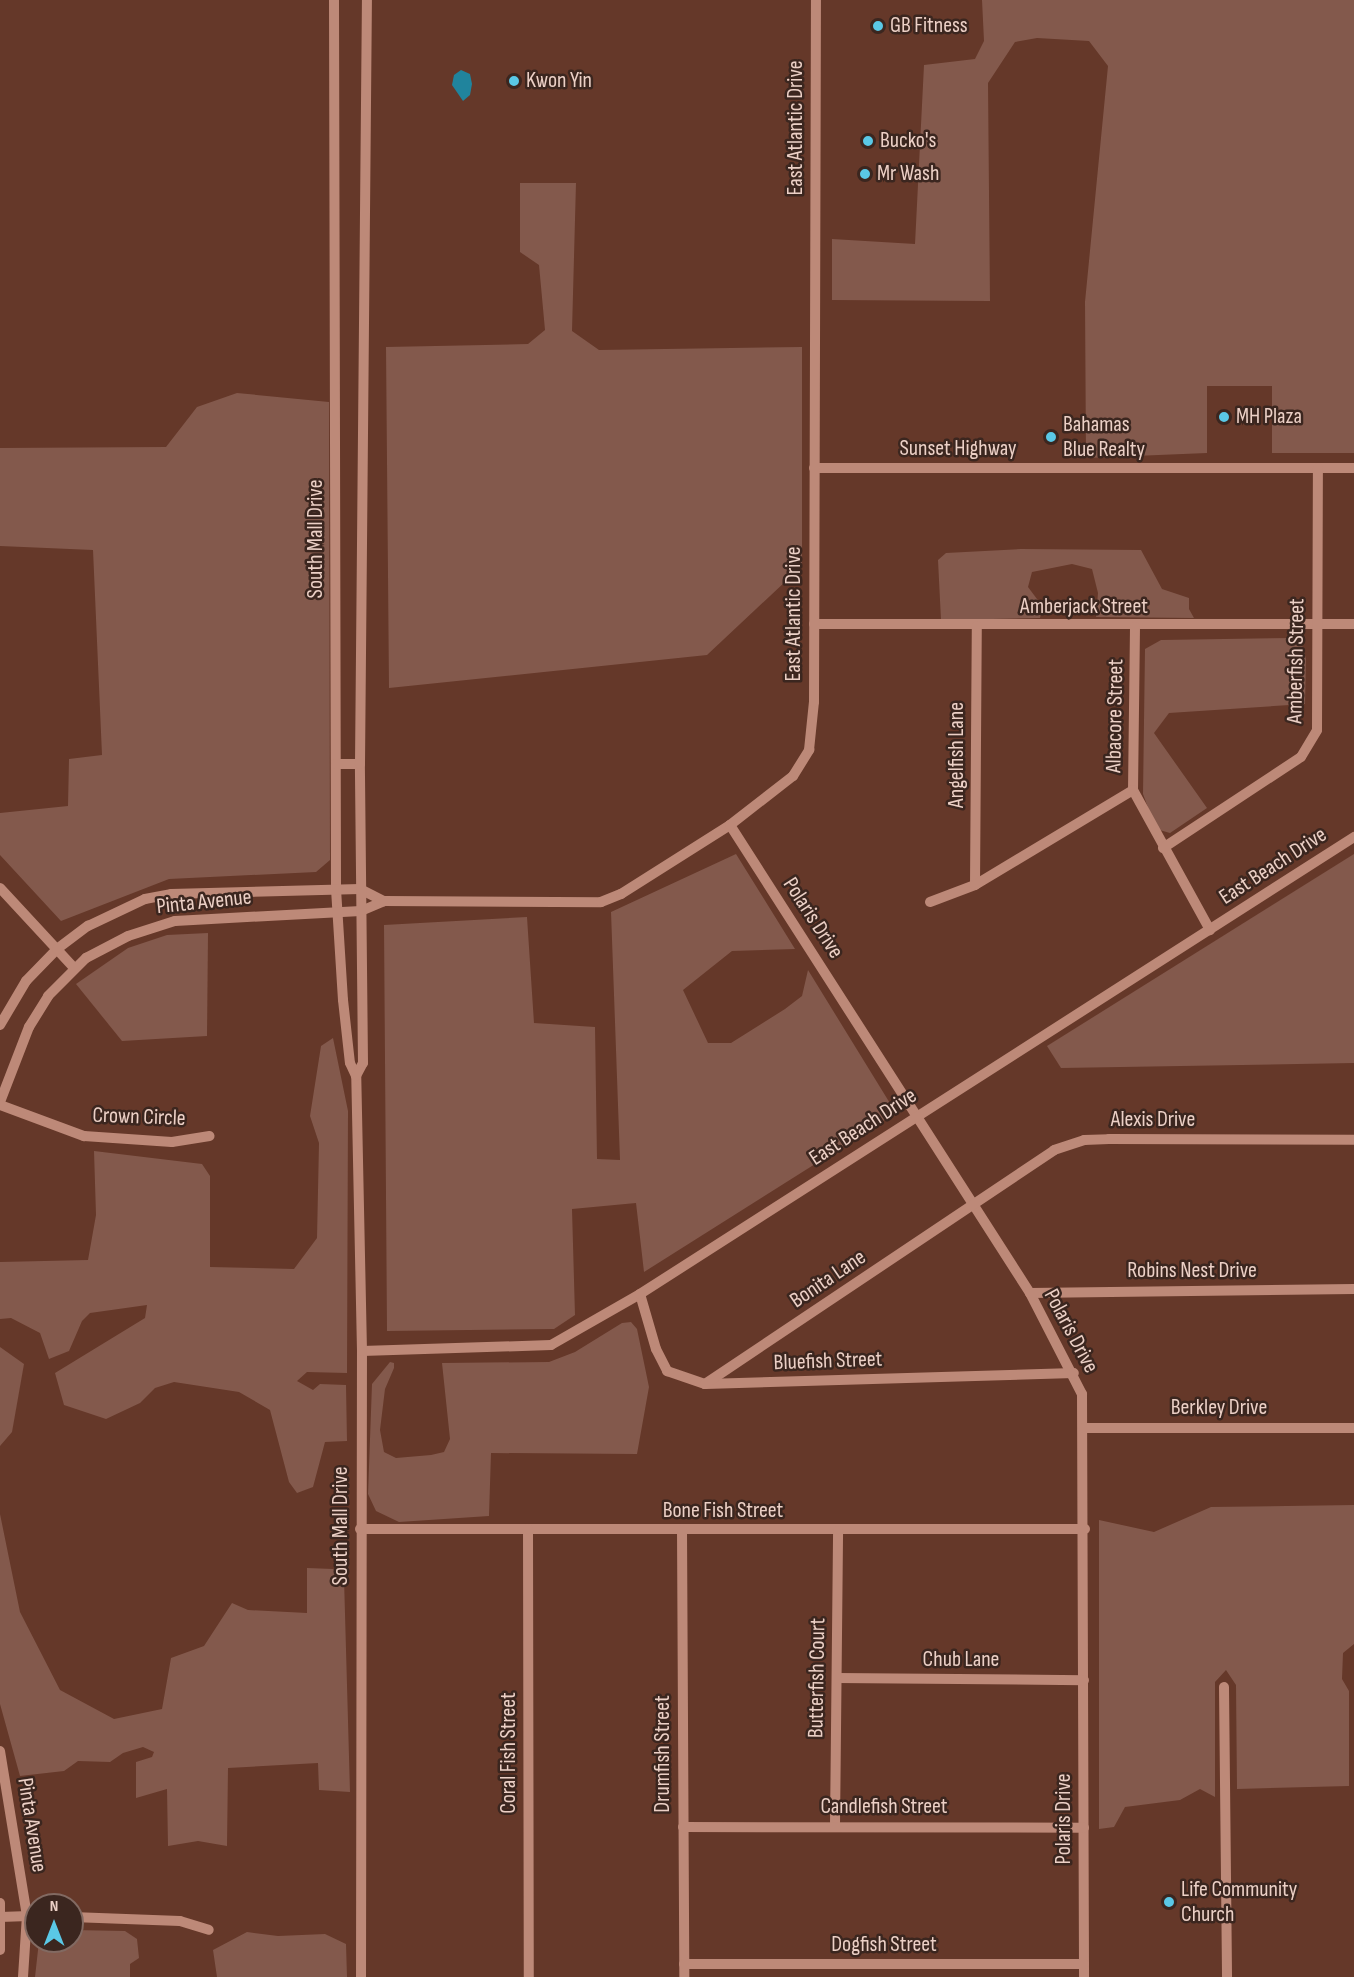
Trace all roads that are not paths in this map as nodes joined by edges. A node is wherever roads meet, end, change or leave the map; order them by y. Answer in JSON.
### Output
{"nodes":[{"id":1,"x":334,"y":0,"type":"edge"},
{"id":2,"x":367,"y":0,"type":"edge"},
{"id":3,"x":816,"y":0,"type":"edge"},
{"id":4,"x":813,"y":468,"type":"junction"},
{"id":5,"x":1318,"y":468,"type":"junction"},
{"id":6,"x":1354,"y":468,"type":"edge"},
{"id":7,"x":813,"y":624,"type":"junction"},
{"id":8,"x":1317,"y":624,"type":"junction"},
{"id":9,"x":1354,"y":624,"type":"edge"},
{"id":10,"x":977,"y":626,"type":"junction"},
{"id":11,"x":1135,"y":627,"type":"junction"},
{"id":12,"x":336,"y":764,"type":"junction"},
{"id":13,"x":360,"y":764,"type":"junction"},
{"id":14,"x":1133,"y":790,"type":"junction"},
{"id":15,"x":730,"y":825,"type":"junction"},
{"id":16,"x":1354,"y":837,"type":"edge"},
{"id":17,"x":1163,"y":848,"type":"junction"},
{"id":18,"x":975,"y":885,"type":"junction"},
{"id":19,"x":0,"y":888,"type":"edge"},
{"id":20,"x":336,"y":889,"type":"junction"},
{"id":21,"x":360,"y":889,"type":"junction"},
{"id":22,"x":384,"y":901,"type":"junction"},
{"id":23,"x":930,"y":902,"type":"dead end"},
{"id":24,"x":361,"y":911,"type":"junction"},
{"id":25,"x":337,"y":912,"type":"junction"},
{"id":26,"x":1210,"y":930,"type":"junction"},
{"id":27,"x":57,"y":949,"type":"junction"},
{"id":28,"x":74,"y":968,"type":"junction"},
{"id":29,"x":0,"y":1025,"type":"edge"},
{"id":30,"x":356,"y":1076,"type":"junction"},
{"id":31,"x":0,"y":1103,"type":"edge"},
{"id":32,"x":916,"y":1115,"type":"junction"},
{"id":33,"x":210,"y":1136,"type":"dead end"},
{"id":34,"x":1354,"y":1140,"type":"edge"},
{"id":35,"x":972,"y":1206,"type":"junction"},
{"id":36,"x":1354,"y":1289,"type":"edge"},
{"id":37,"x":1030,"y":1293,"type":"junction"},
{"id":38,"x":640,"y":1294,"type":"junction"},
{"id":39,"x":362,"y":1351,"type":"junction"},
{"id":40,"x":1074,"y":1373,"type":"junction"},
{"id":41,"x":705,"y":1384,"type":"junction"},
{"id":42,"x":1084,"y":1428,"type":"junction"},
{"id":43,"x":1354,"y":1428,"type":"edge"},
{"id":44,"x":360,"y":1529,"type":"junction"},
{"id":45,"x":1085,"y":1529,"type":"junction"},
{"id":46,"x":528,"y":1530,"type":"junction"},
{"id":47,"x":682,"y":1530,"type":"junction"},
{"id":48,"x":838,"y":1531,"type":"junction"},
{"id":49,"x":837,"y":1678,"type":"junction"},
{"id":50,"x":1084,"y":1680,"type":"junction"},
{"id":51,"x":1224,"y":1687,"type":"dead end"},
{"id":52,"x":0,"y":1751,"type":"edge"},
{"id":53,"x":835,"y":1826,"type":"junction"},
{"id":54,"x":683,"y":1827,"type":"junction"},
{"id":55,"x":1084,"y":1828,"type":"junction"},
{"id":56,"x":28,"y":1893,"type":"edge"},
{"id":57,"x":0,"y":1903,"type":"edge"},
{"id":58,"x":1,"y":1916,"type":"edge"},
{"id":59,"x":24,"y":1916,"type":"edge"},
{"id":60,"x":84,"y":1917,"type":"edge"},
{"id":61,"x":209,"y":1930,"type":"dead end"},
{"id":62,"x":0,"y":1950,"type":"edge"},
{"id":63,"x":27,"y":1953,"type":"edge"},
{"id":64,"x":684,"y":1964,"type":"junction"},
{"id":65,"x":1084,"y":1964,"type":"junction"},
{"id":66,"x":23,"y":1977,"type":"edge"},
{"id":67,"x":361,"y":1977,"type":"edge"},
{"id":68,"x":529,"y":1977,"type":"edge"},
{"id":69,"x":684,"y":1977,"type":"edge"},
{"id":70,"x":1084,"y":1977,"type":"edge"},
{"id":71,"x":1227,"y":1977,"type":"edge"}],
"edges":[{"from":1,"to":12,"type":"street","name":"South Mall Drive"},
{"from":2,"to":13,"type":"street","name":"South Mall Drive"},
{"from":3,"to":4,"type":"street","name":"East Atlantic Drive"},
{"from":4,"to":5,"type":"street","name":"Sunset Highway"},
{"from":4,"to":7,"type":"street","name":"East Atlantic Drive"},
{"from":5,"to":6,"type":"street","name":"Sunset Highway"},
{"from":5,"to":8,"type":"street","name":"Amberfish Street"},
{"from":7,"to":10,"type":"street","name":"Amberjack Street"},
{"from":7,"to":15,"type":"street","name":"East Atlantic Drive"},
{"from":8,"to":9,"type":"street","name":"Amberjack Street"},
{"from":8,"to":11,"type":"street","name":"Amberjack Street"},
{"from":8,"to":17,"type":"street","name":"Amberfish Street"},
{"from":10,"to":11,"type":"street","name":"Amberjack Street"},
{"from":10,"to":18,"type":"street","name":"Angelfish Lane"},
{"from":11,"to":14,"type":"street","name":"Albacore Street"},
{"from":12,"to":13,"type":"street"},
{"from":12,"to":20,"type":"street","name":"South Mall Drive"},
{"from":13,"to":21,"type":"street","name":"South Mall Drive"},
{"from":14,"to":17,"type":"street","name":"Albacore Street"},
{"from":14,"to":18,"type":"street"},
{"from":15,"to":22,"type":"street","name":"East Atlantic Drive"},
{"from":15,"to":32,"type":"street","name":"Polaris Drive"},
{"from":16,"to":26,"type":"street","name":"East Beach Drive"},
{"from":17,"to":26,"type":"street","name":"Albacore Street"},
{"from":18,"to":23,"type":"street"},
{"from":19,"to":27,"type":"street"},
{"from":20,"to":21,"type":"street","name":"Pinta Avenue"},
{"from":20,"to":25,"type":"street","name":"South Mall Drive"},
{"from":20,"to":27,"type":"street","name":"Pinta Avenue"},
{"from":21,"to":22,"type":"street","name":"East Atlantic Drive"},
{"from":21,"to":24,"type":"street","name":"South Mall Drive"},
{"from":22,"to":24,"type":"street","name":"East Atlantic Drive"},
{"from":24,"to":25,"type":"street","name":"Pinta Avenue"},
{"from":24,"to":30,"type":"street","name":"South Mall Drive"},
{"from":25,"to":28,"type":"street","name":"Pinta Avenue"},
{"from":25,"to":30,"type":"street","name":"South Mall Drive"},
{"from":26,"to":32,"type":"street","name":"East Beach Drive"},
{"from":27,"to":28,"type":"street"},
{"from":27,"to":29,"type":"street","name":"Pinta Avenue"},
{"from":28,"to":31,"type":"street","name":"Pinta Avenue"},
{"from":30,"to":39,"type":"street","name":"South Mall Drive"},
{"from":31,"to":33,"type":"street","name":"Crown Circle"},
{"from":32,"to":35,"type":"street","name":"Polaris Drive"},
{"from":32,"to":38,"type":"street","name":"East Beach Drive"},
{"from":34,"to":35,"type":"street","name":"Alexis Drive"},
{"from":35,"to":37,"type":"street","name":"Polaris Drive"},
{"from":35,"to":41,"type":"street","name":"Bonita Lane"},
{"from":36,"to":37,"type":"street","name":"Robins Nest Drive"},
{"from":37,"to":40,"type":"street","name":"Polaris Drive"},
{"from":38,"to":39,"type":"street","name":"East Beach Drive"},
{"from":38,"to":41,"type":"street","name":"Bluefish Street"},
{"from":39,"to":44,"type":"street","name":"South Mall Drive"},
{"from":40,"to":41,"type":"street","name":"Bluefish Street"},
{"from":40,"to":42,"type":"street","name":"Polaris Drive"},
{"from":42,"to":43,"type":"street","name":"Berkley Drive"},
{"from":42,"to":45,"type":"street","name":"Polaris Drive"},
{"from":44,"to":46,"type":"street","name":"Bone Fish Street"},
{"from":44,"to":67,"type":"street","name":"South Mall Drive"},
{"from":45,"to":48,"type":"street","name":"Bone Fish Street"},
{"from":45,"to":50,"type":"street","name":"Polaris Drive"},
{"from":46,"to":47,"type":"street","name":"Bone Fish Street"},
{"from":46,"to":68,"type":"street","name":"Coral Fish Street"},
{"from":47,"to":48,"type":"street","name":"Bone Fish Street"},
{"from":47,"to":54,"type":"street","name":"Drumfish Street"},
{"from":48,"to":49,"type":"street","name":"Butterfish Court"},
{"from":49,"to":50,"type":"street","name":"Chub Lane"},
{"from":49,"to":53,"type":"street","name":"Butterfish Court"},
{"from":50,"to":55,"type":"street","name":"Polaris Drive"},
{"from":51,"to":71,"type":"street"},
{"from":52,"to":56,"type":"street","name":"Pinta Avenue"},
{"from":53,"to":54,"type":"street","name":"Candlefish Street"},
{"from":53,"to":55,"type":"street","name":"Candlefish Street"},
{"from":54,"to":64,"type":"street","name":"Drumfish Street"},
{"from":55,"to":65,"type":"street","name":"Polaris Drive"},
{"from":57,"to":58,"type":"street"},
{"from":58,"to":59,"type":"street"},
{"from":58,"to":62,"type":"street"},
{"from":60,"to":61,"type":"street"},
{"from":63,"to":66,"type":"street","name":"Pinta Avenue"},
{"from":64,"to":65,"type":"street","name":"Dogfish Street"},
{"from":64,"to":69,"type":"street","name":"Drumfish Street"},
{"from":65,"to":70,"type":"street","name":"Polaris Drive"}]}
